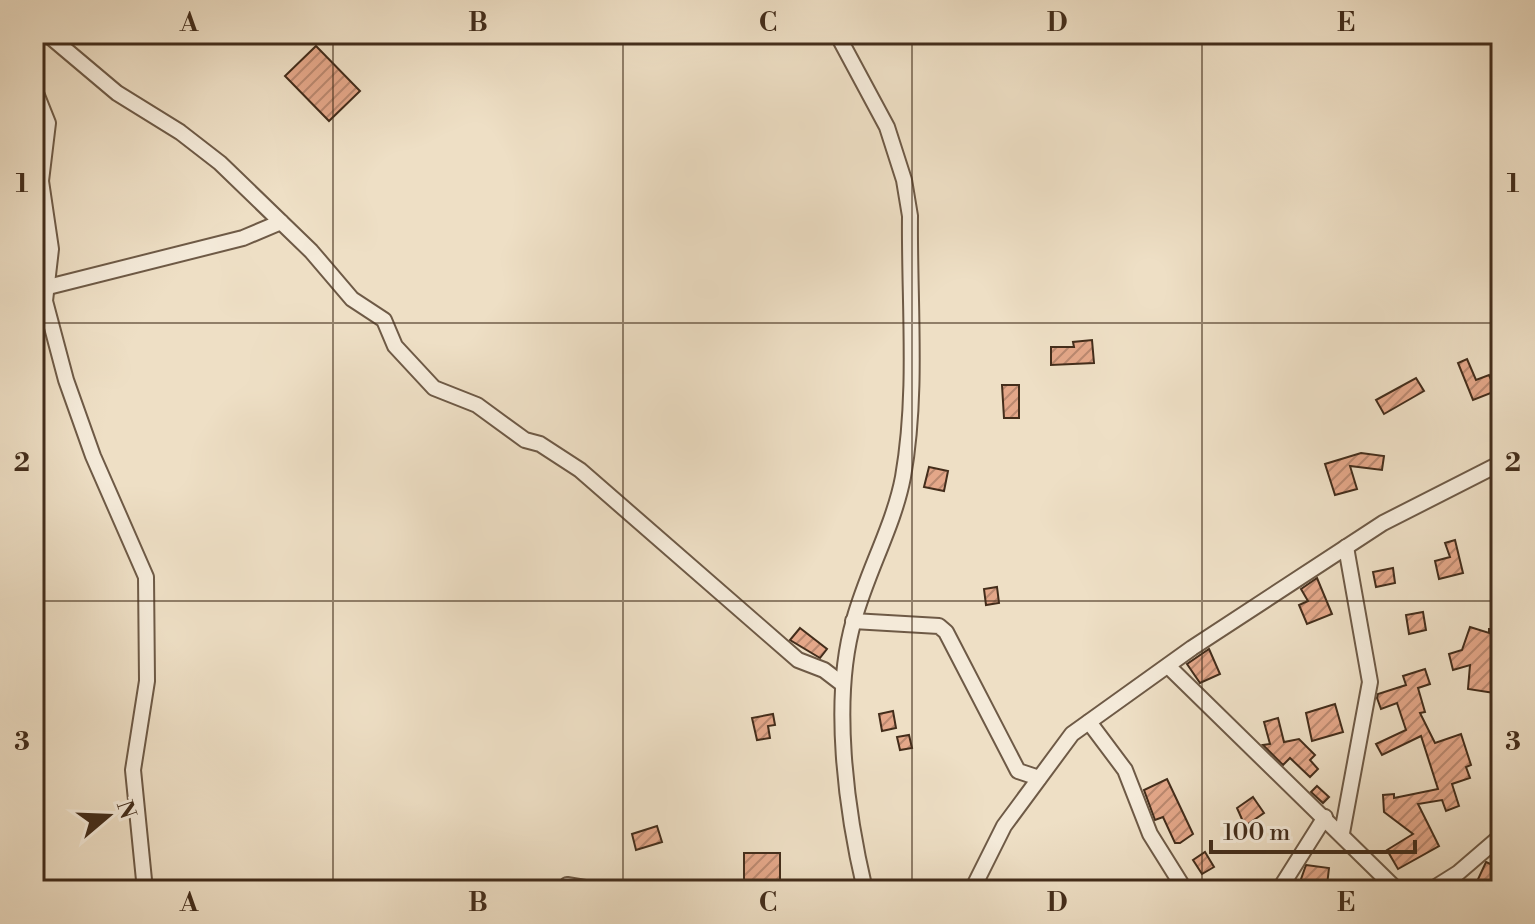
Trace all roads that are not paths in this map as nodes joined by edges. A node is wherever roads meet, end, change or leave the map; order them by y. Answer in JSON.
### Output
{"nodes":[{"id":1,"x":47,"y":34,"type":"edge"},
{"id":2,"x":837,"y":34,"type":"edge"},
{"id":3,"x":34,"y":88,"type":"edge"},
{"id":4,"x":281,"y":222,"type":"junction"},
{"id":5,"x":44,"y":288,"type":"junction"},
{"id":6,"x":1501,"y":463,"type":"edge"},
{"id":7,"x":1346,"y":547,"type":"junction"},
{"id":8,"x":853,"y":621,"type":"junction"},
{"id":9,"x":1168,"y":666,"type":"junction"},
{"id":10,"x":841,"y":683,"type":"junction"},
{"id":11,"x":1089,"y":722,"type":"junction"},
{"id":12,"x":1039,"y":778,"type":"junction"},
{"id":13,"x":1325,"y":817,"type":"junction"},
{"id":14,"x":1342,"y":833,"type":"junction"},
{"id":15,"x":1501,"y":836,"type":"edge"},
{"id":16,"x":567,"y":885,"type":"dead end"},
{"id":17,"x":145,"y":890,"type":"edge"},
{"id":18,"x":597,"y":890,"type":"edge"},
{"id":19,"x":865,"y":890,"type":"edge"},
{"id":20,"x":972,"y":890,"type":"edge"},
{"id":21,"x":1185,"y":890,"type":"edge"},
{"id":22,"x":1279,"y":890,"type":"edge"},
{"id":23,"x":1397,"y":890,"type":"edge"},
{"id":24,"x":1431,"y":890,"type":"edge"}],
"edges":[{"from":1,"to":4,"type":"street"},
{"from":2,"to":8,"type":"street"},
{"from":3,"to":5,"type":"street"},
{"from":4,"to":5,"type":"street"},
{"from":4,"to":10,"type":"street"},
{"from":5,"to":17,"type":"street"},
{"from":6,"to":7,"type":"street"},
{"from":7,"to":9,"type":"street"},
{"from":7,"to":14,"type":"street"},
{"from":8,"to":10,"type":"street"},
{"from":8,"to":12,"type":"street"},
{"from":9,"to":11,"type":"street"},
{"from":9,"to":13,"type":"street"},
{"from":10,"to":19,"type":"street"},
{"from":11,"to":12,"type":"street"},
{"from":11,"to":21,"type":"street"},
{"from":12,"to":20,"type":"street"},
{"from":13,"to":14,"type":"street"},
{"from":13,"to":22,"type":"street"},
{"from":14,"to":23,"type":"street"},
{"from":15,"to":24,"type":"street"},
{"from":16,"to":18,"type":"street"}]}
